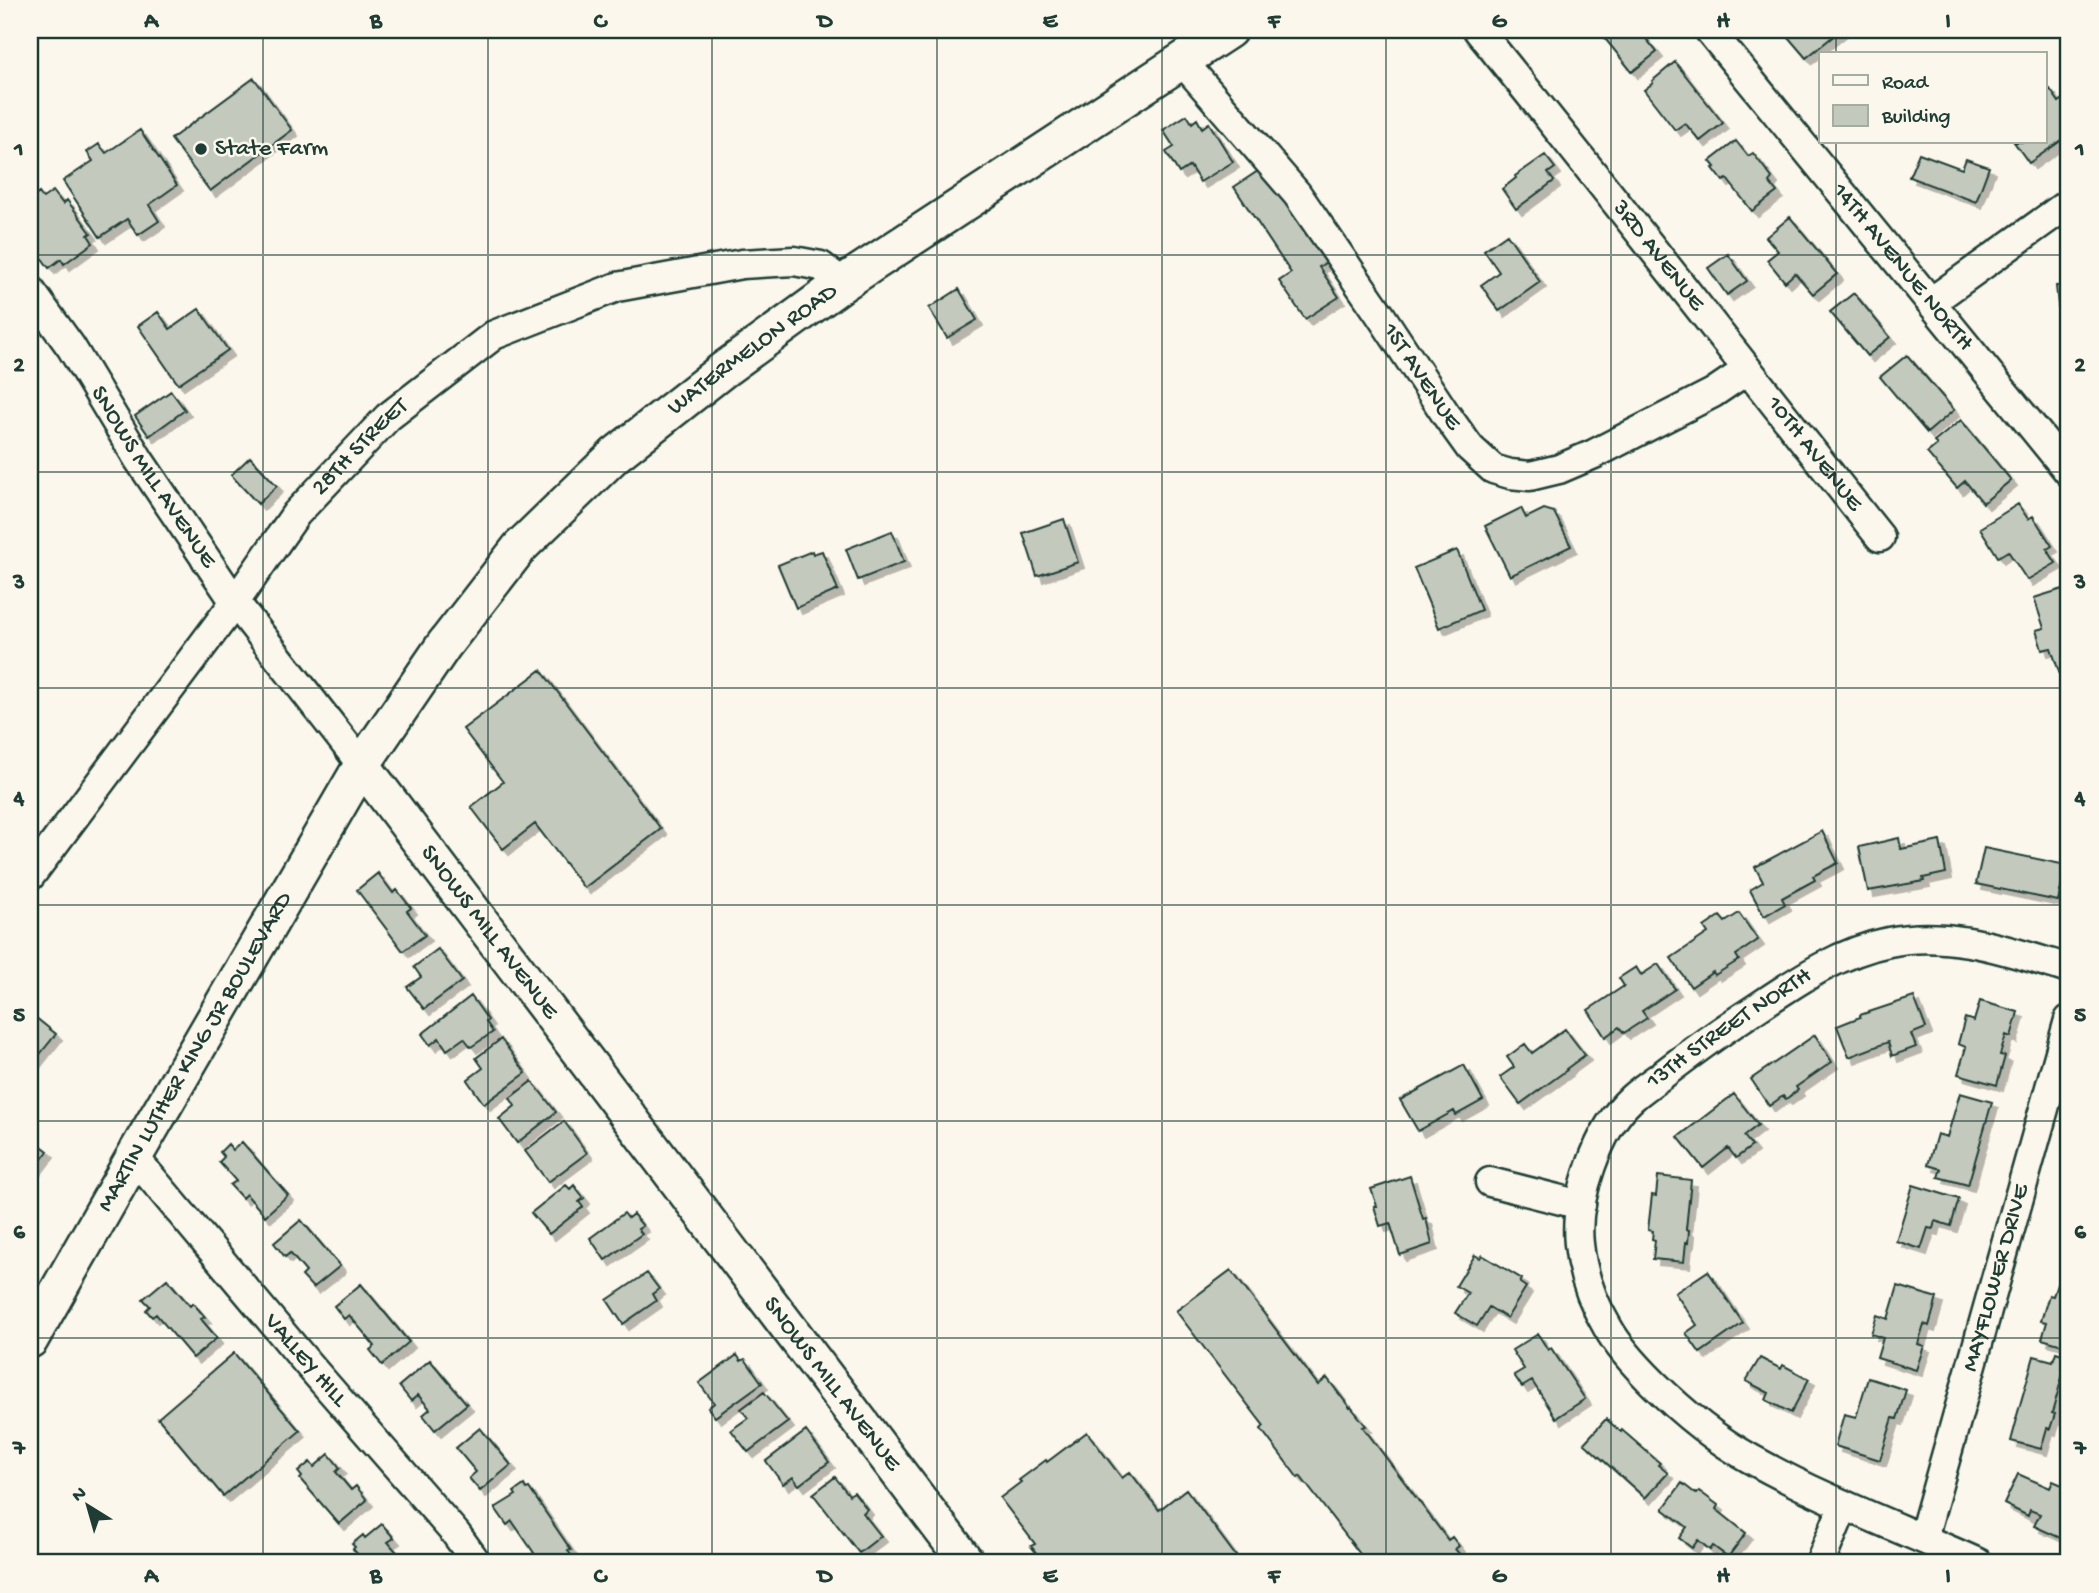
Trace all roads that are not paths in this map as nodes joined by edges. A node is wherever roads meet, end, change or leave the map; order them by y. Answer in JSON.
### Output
{"nodes":[{"id":1,"x":1229,"y":30,"type":"edge"},
{"id":2,"x":1478,"y":30,"type":"edge"},
{"id":3,"x":1709,"y":30,"type":"edge"},
{"id":4,"x":1182,"y":61,"type":"junction"},
{"id":5,"x":2069,"y":203,"type":"edge"},
{"id":6,"x":843,"y":283,"type":"junction"},
{"id":7,"x":30,"y":290,"type":"edge"},
{"id":8,"x":1931,"y":302,"type":"junction"},
{"id":9,"x":1747,"y":370,"type":"junction"},
{"id":10,"x":2069,"y":472,"type":"edge"},
{"id":11,"x":1880,"y":537,"type":"dead end"},
{"id":12,"x":235,"y":602,"type":"junction"},
{"id":13,"x":362,"y":765,"type":"junction"},
{"id":14,"x":30,"y":876,"type":"edge"},
{"id":15,"x":2069,"y":969,"type":"edge"},
{"id":16,"x":2069,"y":1020,"type":"edge"},
{"id":17,"x":134,"y":1157,"type":"junction"},
{"id":18,"x":1490,"y":1182,"type":"dead end"},
{"id":19,"x":1581,"y":1205,"type":"junction"},
{"id":20,"x":39,"y":1304,"type":"edge"},
{"id":21,"x":30,"y":1340,"type":"edge"},
{"id":22,"x":1844,"y":1505,"type":"junction"},
{"id":23,"x":1923,"y":1538,"type":"junction"},
{"id":24,"x":477,"y":1563,"type":"edge"},
{"id":25,"x":967,"y":1563,"type":"edge"},
{"id":26,"x":1819,"y":1563,"type":"edge"},
{"id":27,"x":1978,"y":1563,"type":"edge"}],
"edges":[{"from":1,"to":4,"type":"main road","name":"WATERMELON ROAD"},
{"from":2,"to":9,"type":"street","name":"3RD AVENUE"},
{"from":3,"to":8,"type":"street","name":"14TH AVENUE NORTH"},
{"from":4,"to":6,"type":"main road","name":"WATERMELON ROAD"},
{"from":4,"to":9,"type":"street","name":"1ST AVENUE"},
{"from":5,"to":8,"type":"street"},
{"from":6,"to":12,"type":"street","name":"28TH STREET"},
{"from":6,"to":13,"type":"main road","name":"WATERMELON ROAD"},
{"from":7,"to":12,"type":"street","name":"SNOWS MILL AVENUE"},
{"from":8,"to":10,"type":"street","name":"14TH AVENUE NORTH"},
{"from":9,"to":11,"type":"street","name":"10TH AVENUE"},
{"from":12,"to":13,"type":"street","name":"SNOWS MILL AVENUE"},
{"from":12,"to":14,"type":"street","name":"28TH STREET"},
{"from":13,"to":17,"type":"main road","name":"MARTIN LUTHER KING JR BOULEVARD"},
{"from":13,"to":25,"type":"main road","name":"SNOWS MILL AVENUE"},
{"from":15,"to":19,"type":"street","name":"13TH STREET NORTH"},
{"from":16,"to":23,"type":"street","name":"MAYFLOWER DRIVE"},
{"from":17,"to":20,"type":"main road","name":"MARTIN LUTHER KING JR BOULEVARD"},
{"from":17,"to":24,"type":"street","name":"VALLEY HILL"},
{"from":18,"to":19,"type":"street"},
{"from":19,"to":22,"type":"street","name":"13TH STREET NORTH"},
{"from":20,"to":21,"type":"main road","name":"MARTIN LUTHER KING JR BOULEVARD"},
{"from":22,"to":23,"type":"street","name":"13TH STREET NORTH"},
{"from":22,"to":26,"type":"street"},
{"from":23,"to":27,"type":"street","name":"13TH STREET NORTH"}]}
